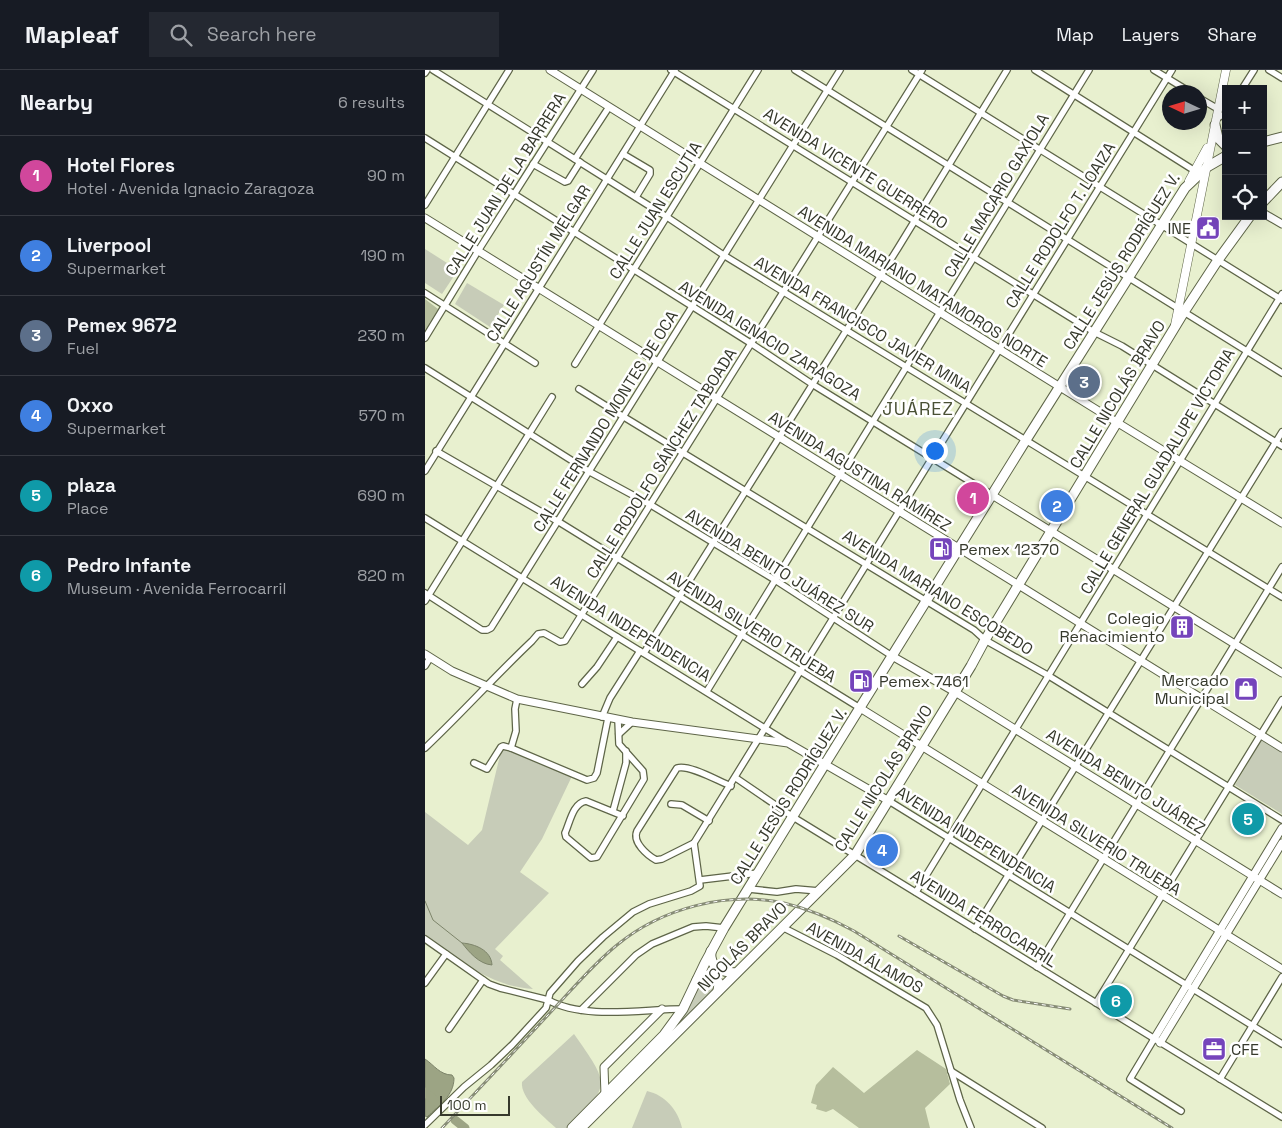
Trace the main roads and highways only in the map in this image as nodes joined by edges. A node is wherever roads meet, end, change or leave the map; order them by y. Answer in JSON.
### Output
{"nodes":[{"id":1,"x":1226,"y":70,"type":"edge"},
{"id":2,"x":1215,"y":124,"type":"junction"},
{"id":3,"x":1282,"y":137,"type":"edge"},
{"id":4,"x":1267,"y":141,"type":"edge"},
{"id":5,"x":1222,"y":142,"type":"edge"},
{"id":6,"x":1222,"y":158,"type":"edge"},
{"id":7,"x":1206,"y":167,"type":"junction"},
{"id":8,"x":1282,"y":182,"type":"edge"},
{"id":9,"x":1185,"y":188,"type":"junction"},
{"id":10,"x":1267,"y":198,"type":"edge"},
{"id":11,"x":1247,"y":220,"type":"edge"},
{"id":12,"x":1181,"y":310,"type":"junction"},
{"id":13,"x":819,"y":891,"type":"joint"},
{"id":14,"x":711,"y":951,"type":"junction"},
{"id":15,"x":736,"y":973,"type":"junction"},
{"id":16,"x":697,"y":980,"type":"junction"},
{"id":17,"x":718,"y":991,"type":"junction"},
{"id":18,"x":623,"y":1081,"type":"junction"},
{"id":19,"x":572,"y":1128,"type":"edge"},
{"id":20,"x":581,"y":1128,"type":"edge"}],
"edges":[{"from":1,"to":2,"type":"main road"},
{"from":2,"to":5,"type":"main road"},
{"from":2,"to":7,"type":"main road"},
{"from":2,"to":9,"type":"main road","name":"CALLE JESÚS RODRÍGUEZ V."},
{"from":3,"to":4,"type":"main road"},
{"from":6,"to":7,"type":"main road"},
{"from":7,"to":9,"type":"main road"},
{"from":7,"to":12,"type":"main road"},
{"from":8,"to":10,"type":"main road"},
{"from":9,"to":14,"type":"main road","name":"CALLE JESÚS RODRÍGUEZ V."},
{"from":11,"to":12,"type":"main road","name":"CALLE NICOLÁS BRAVO"},
{"from":12,"to":13,"type":"main road","name":"CALLE NICOLÁS BRAVO"},
{"from":13,"to":15,"type":"main road","name":"NICOLÁS BRAVO"},
{"from":14,"to":15,"type":"main road"},
{"from":14,"to":16,"type":"main road","name":"CALLE JESÚS RODRÍGUEZ V."},
{"from":15,"to":17,"type":"main road","name":"NICOLÁS BRAVO"},
{"from":16,"to":17,"type":"main road"},
{"from":16,"to":18,"type":"main road","name":"CALLE JESÚS RODRÍGUEZ V."},
{"from":17,"to":18,"type":"main road","name":"NICOLÁS BRAVO"},
{"from":18,"to":19,"type":"main road"},
{"from":18,"to":20,"type":"main road"}]}
